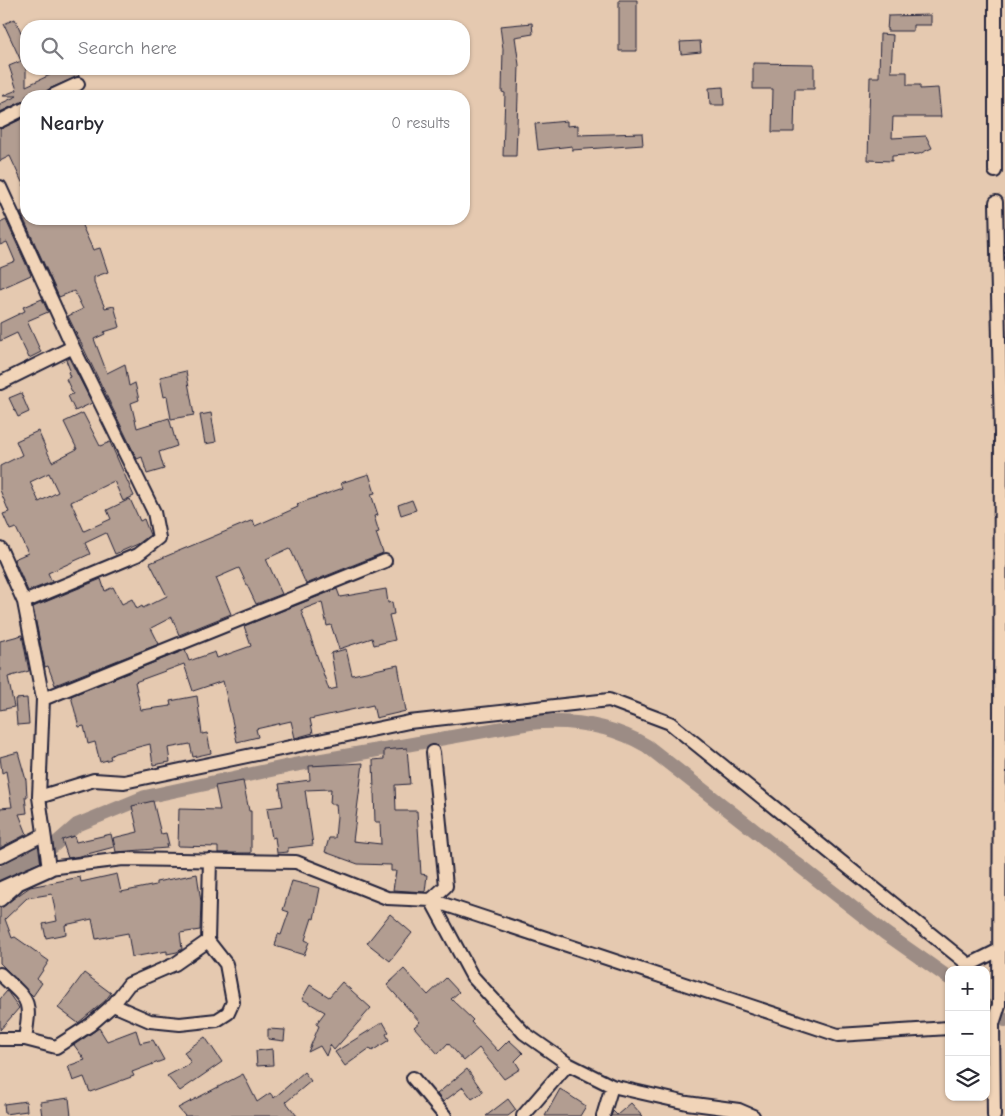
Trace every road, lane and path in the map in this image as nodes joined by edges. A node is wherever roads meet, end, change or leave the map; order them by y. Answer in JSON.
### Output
{"nodes":[{"id":1,"x":995,"y":0,"type":"edge"},
{"id":2,"x":78,"y":84,"type":"dead end"},
{"id":3,"x":65,"y":90,"type":"edge"},
{"id":4,"x":20,"y":111,"type":"edge"},
{"id":5,"x":0,"y":120,"type":"edge"},
{"id":6,"x":995,"y":171,"type":"dead end"},
{"id":7,"x":0,"y":187,"type":"edge"},
{"id":8,"x":996,"y":202,"type":"dead end"},
{"id":9,"x":73,"y":347,"type":"junction"},
{"id":10,"x":0,"y":383,"type":"edge"},
{"id":11,"x":1003,"y":432,"type":"edge"},
{"id":12,"x":0,"y":549,"type":"edge"},
{"id":13,"x":385,"y":561,"type":"dead end"},
{"id":14,"x":24,"y":602,"type":"junction"},
{"id":15,"x":44,"y":699,"type":"junction"},
{"id":16,"x":433,"y":752,"type":"dead end"},
{"id":17,"x":39,"y":797,"type":"junction"},
{"id":18,"x":43,"y":835,"type":"junction"},
{"id":19,"x":0,"y":857,"type":"edge"},
{"id":20,"x":48,"y":860,"type":"junction"},
{"id":21,"x":210,"y":860,"type":"junction"},
{"id":22,"x":28,"y":877,"type":"junction"},
{"id":23,"x":0,"y":890,"type":"edge"},
{"id":24,"x":0,"y":900,"type":"edge"},
{"id":25,"x":431,"y":900,"type":"junction"},
{"id":26,"x":208,"y":941,"type":"junction"},
{"id":27,"x":1000,"y":950,"type":"junction"},
{"id":28,"x":0,"y":974,"type":"edge"},
{"id":29,"x":113,"y":1005,"type":"junction"},
{"id":30,"x":990,"y":1025,"type":"edge"},
{"id":31,"x":945,"y":1028,"type":"edge"},
{"id":32,"x":0,"y":1040,"type":"edge"},
{"id":33,"x":25,"y":1040,"type":"junction"},
{"id":34,"x":568,"y":1064,"type":"junction"},
{"id":35,"x":413,"y":1078,"type":"dead end"},
{"id":36,"x":999,"y":1079,"type":"edge"},
{"id":37,"x":612,"y":1086,"type":"junction"},
{"id":38,"x":446,"y":1116,"type":"edge"},
{"id":39,"x":523,"y":1116,"type":"edge"},
{"id":40,"x":603,"y":1116,"type":"edge"},
{"id":41,"x":753,"y":1116,"type":"edge"},
{"id":42,"x":994,"y":1116,"type":"edge"}],
"edges":[{"from":1,"to":6,"type":"street"},
{"from":2,"to":3,"type":"street"},
{"from":4,"to":5,"type":"street"},
{"from":7,"to":9,"type":"street"},
{"from":8,"to":11,"type":"street"},
{"from":9,"to":10,"type":"street"},
{"from":9,"to":14,"type":"street"},
{"from":11,"to":27,"type":"street"},
{"from":12,"to":14,"type":"street"},
{"from":13,"to":15,"type":"street"},
{"from":14,"to":15,"type":"street"},
{"from":15,"to":17,"type":"street"},
{"from":16,"to":25,"type":"street"},
{"from":17,"to":18,"type":"street"},
{"from":17,"to":27,"type":"street"},
{"from":18,"to":19,"type":"street"},
{"from":18,"to":20,"type":"street"},
{"from":20,"to":21,"type":"street"},
{"from":20,"to":22,"type":"street"},
{"from":21,"to":25,"type":"street"},
{"from":21,"to":26,"type":"street"},
{"from":22,"to":23,"type":"street"},
{"from":22,"to":24,"type":"street"},
{"from":25,"to":31,"type":"street"},
{"from":25,"to":34,"type":"street"},
{"from":26,"to":29,"type":"street"},
{"from":26,"to":29,"type":"street"},
{"from":27,"to":30,"type":"street"},
{"from":28,"to":33,"type":"street"},
{"from":29,"to":33,"type":"street"},
{"from":30,"to":36,"type":"street"},
{"from":32,"to":33,"type":"street"},
{"from":34,"to":37,"type":"street"},
{"from":34,"to":39,"type":"street"},
{"from":35,"to":38,"type":"street"},
{"from":36,"to":42,"type":"street"},
{"from":37,"to":40,"type":"street"},
{"from":37,"to":41,"type":"street"}]}
